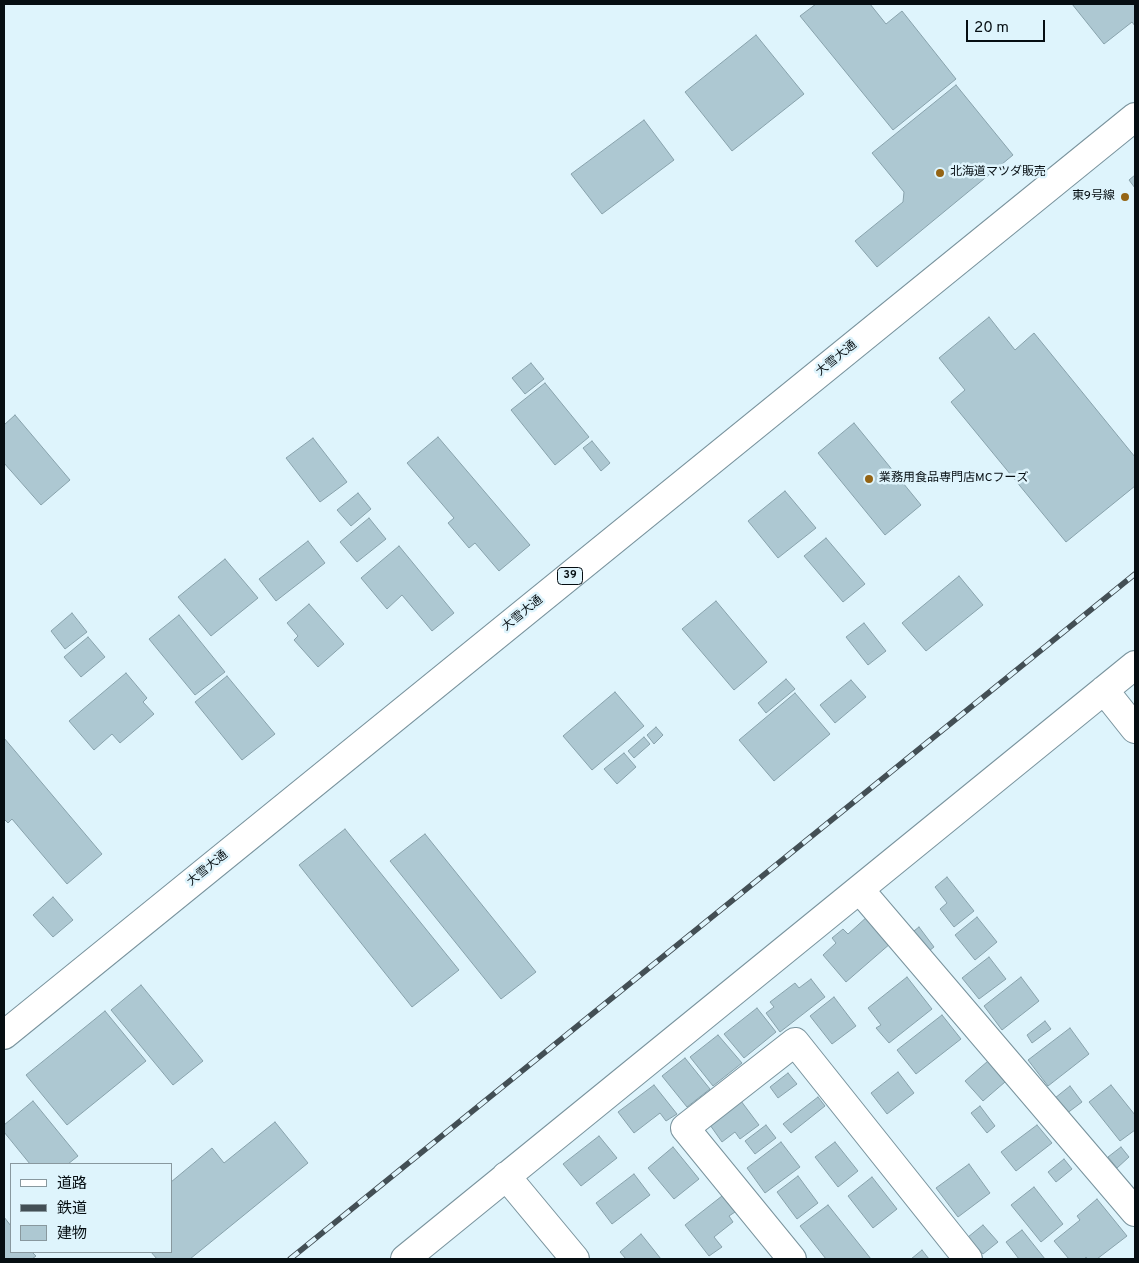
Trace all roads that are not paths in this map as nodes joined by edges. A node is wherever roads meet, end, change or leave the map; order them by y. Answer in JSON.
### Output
{"nodes":[{"id":1,"x":1135,"y":118,"type":"edge"},
{"id":2,"x":1135,"y":665,"type":"edge"},
{"id":3,"x":1104,"y":690,"type":"junction"},
{"id":4,"x":1135,"y":729,"type":"edge"},
{"id":5,"x":860,"y":890,"type":"junction"},
{"id":6,"x":4,"y":1035,"type":"edge"},
{"id":7,"x":506,"y":1176,"type":"junction"},
{"id":8,"x":1135,"y":1212,"type":"edge"},
{"id":9,"x":405,"y":1259,"type":"edge"},
{"id":10,"x":575,"y":1259,"type":"edge"},
{"id":11,"x":792,"y":1259,"type":"edge"},
{"id":12,"x":968,"y":1259,"type":"edge"}],
"edges":[{"from":1,"to":6,"type":"main road","name":"大雪大通","number":"39"},
{"from":2,"to":3,"type":"main road"},
{"from":3,"to":4,"type":"main road"},
{"from":3,"to":5,"type":"main road"},
{"from":5,"to":7,"type":"main road"},
{"from":5,"to":8,"type":"main road"},
{"from":7,"to":9,"type":"main road"},
{"from":7,"to":10,"type":"main road"},
{"from":11,"to":12,"type":"main road"}]}
